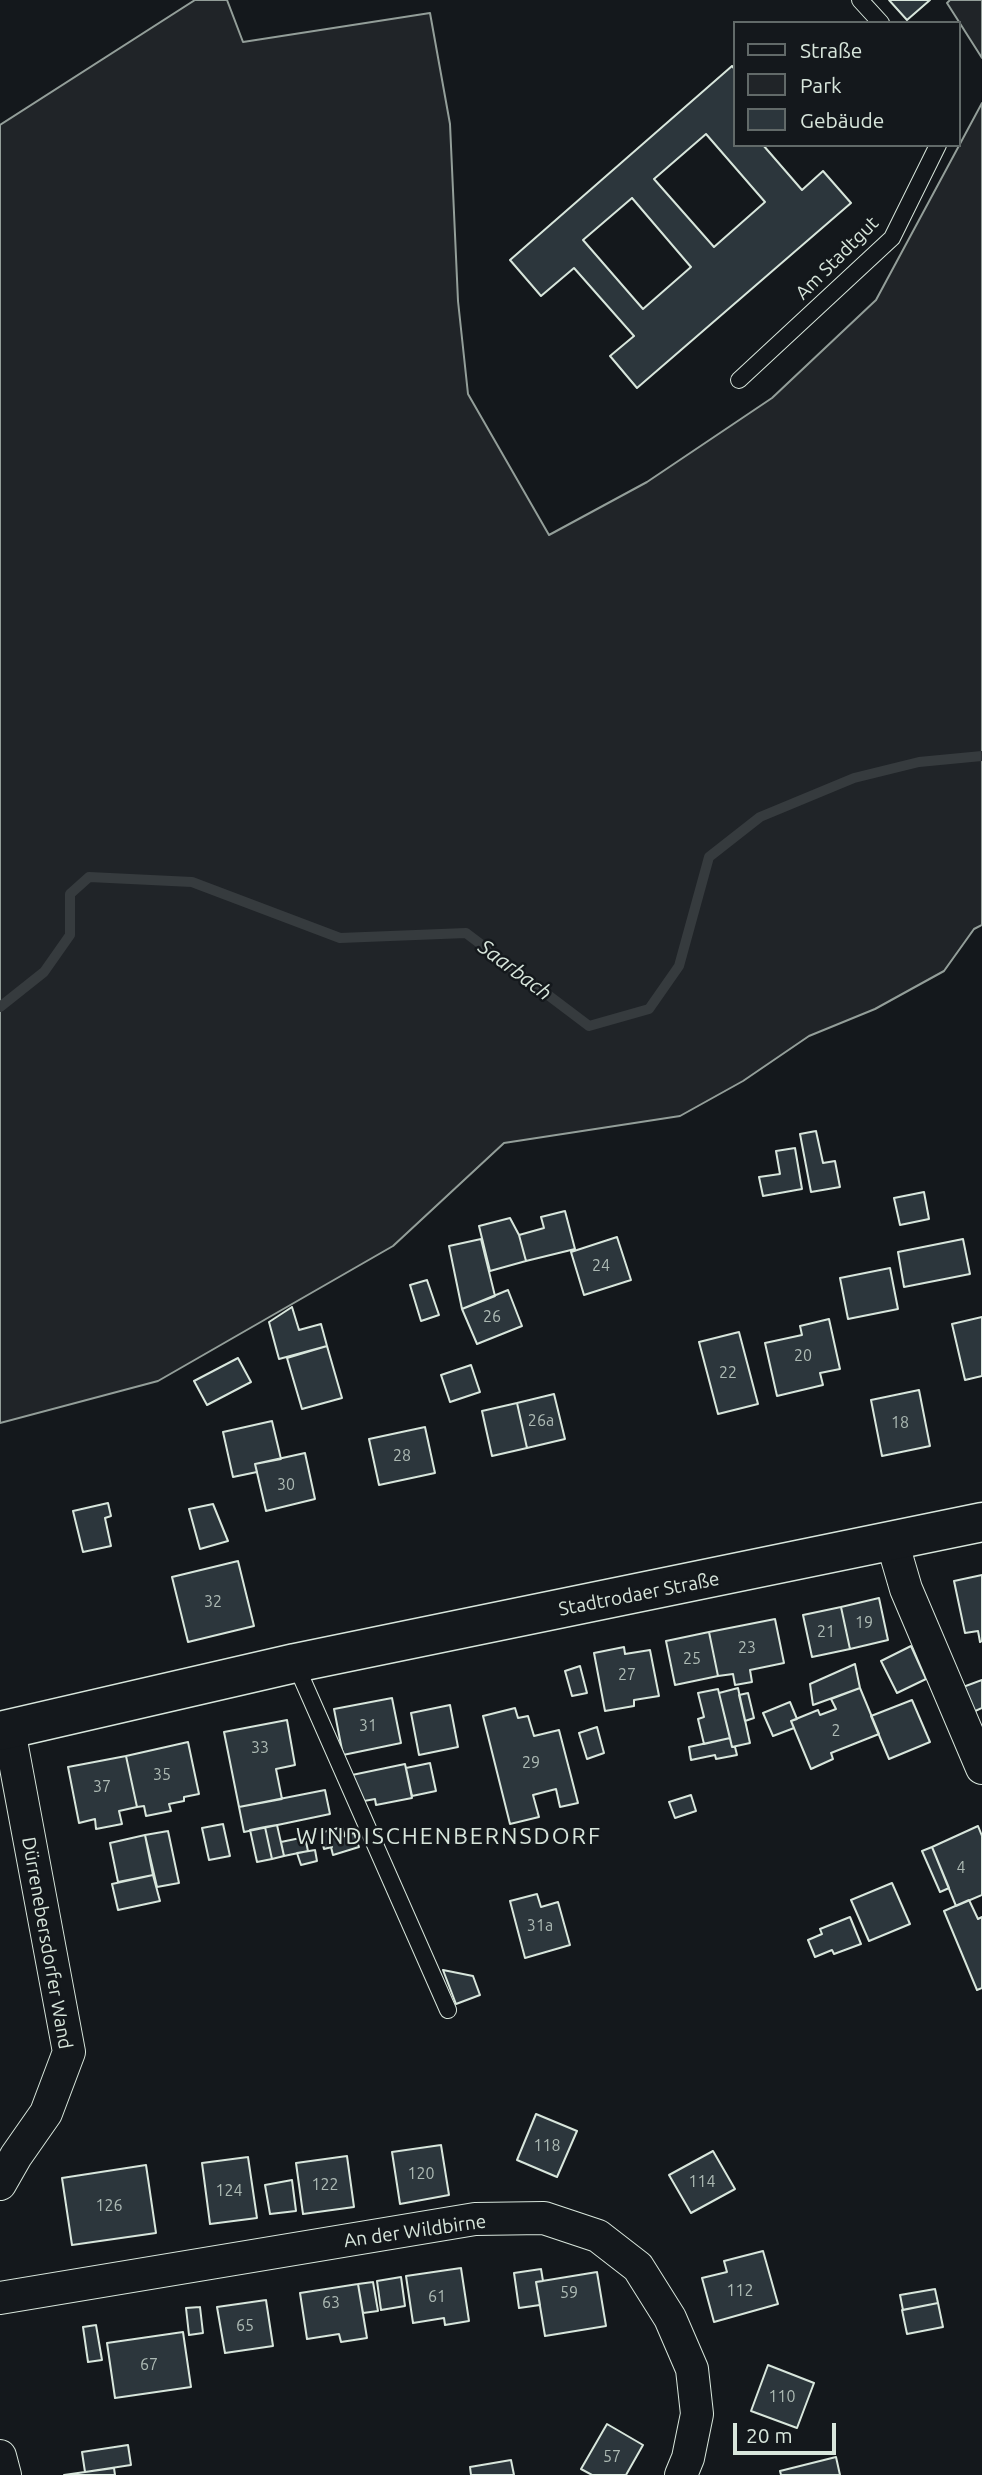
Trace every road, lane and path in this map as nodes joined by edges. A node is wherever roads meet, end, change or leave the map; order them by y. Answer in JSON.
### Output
{"nodes":[{"id":1,"x":860,"y":0,"type":"edge"},
{"id":2,"x":879,"y":21,"type":"edge"},
{"id":3,"x":937,"y":147,"type":"edge"},
{"id":4,"x":739,"y":380,"type":"dead end"},
{"id":5,"x":982,"y":1522,"type":"edge"},
{"id":6,"x":892,"y":1541,"type":"junction"},
{"id":7,"x":295,"y":1663,"type":"junction"},
{"id":8,"x":4,"y":1730,"type":"edge"},
{"id":9,"x":982,"y":1769,"type":"edge"},
{"id":10,"x":448,"y":2010,"type":"dead end"},
{"id":11,"x":8,"y":2153,"type":"edge"},
{"id":12,"x":0,"y":2184,"type":"edge"},
{"id":13,"x":0,"y":2298,"type":"edge"},
{"id":14,"x":0,"y":2456,"type":"edge"},
{"id":15,"x":5,"y":2475,"type":"edge"},
{"id":16,"x":681,"y":2475,"type":"edge"}],
"edges":[{"from":1,"to":2,"type":"lane"},
{"from":3,"to":4,"type":"lane","name":"Am Stadtgut"},
{"from":5,"to":6,"type":"main road","name":"Stadtrodaer Straße"},
{"from":6,"to":7,"type":"main road","name":"Stadtrodaer Straße"},
{"from":6,"to":9,"type":"street"},
{"from":7,"to":8,"type":"main road","name":"Stadtrodaer Straße"},
{"from":7,"to":10,"type":"lane"},
{"from":8,"to":11,"type":"street","name":"Dürrenebersdorfer Wand"},
{"from":11,"to":12,"type":"street","name":"Dürrenebersdorfer Wand"},
{"from":13,"to":16,"type":"street","name":"An der Wildbirne"},
{"from":14,"to":15,"type":"street"}]}
